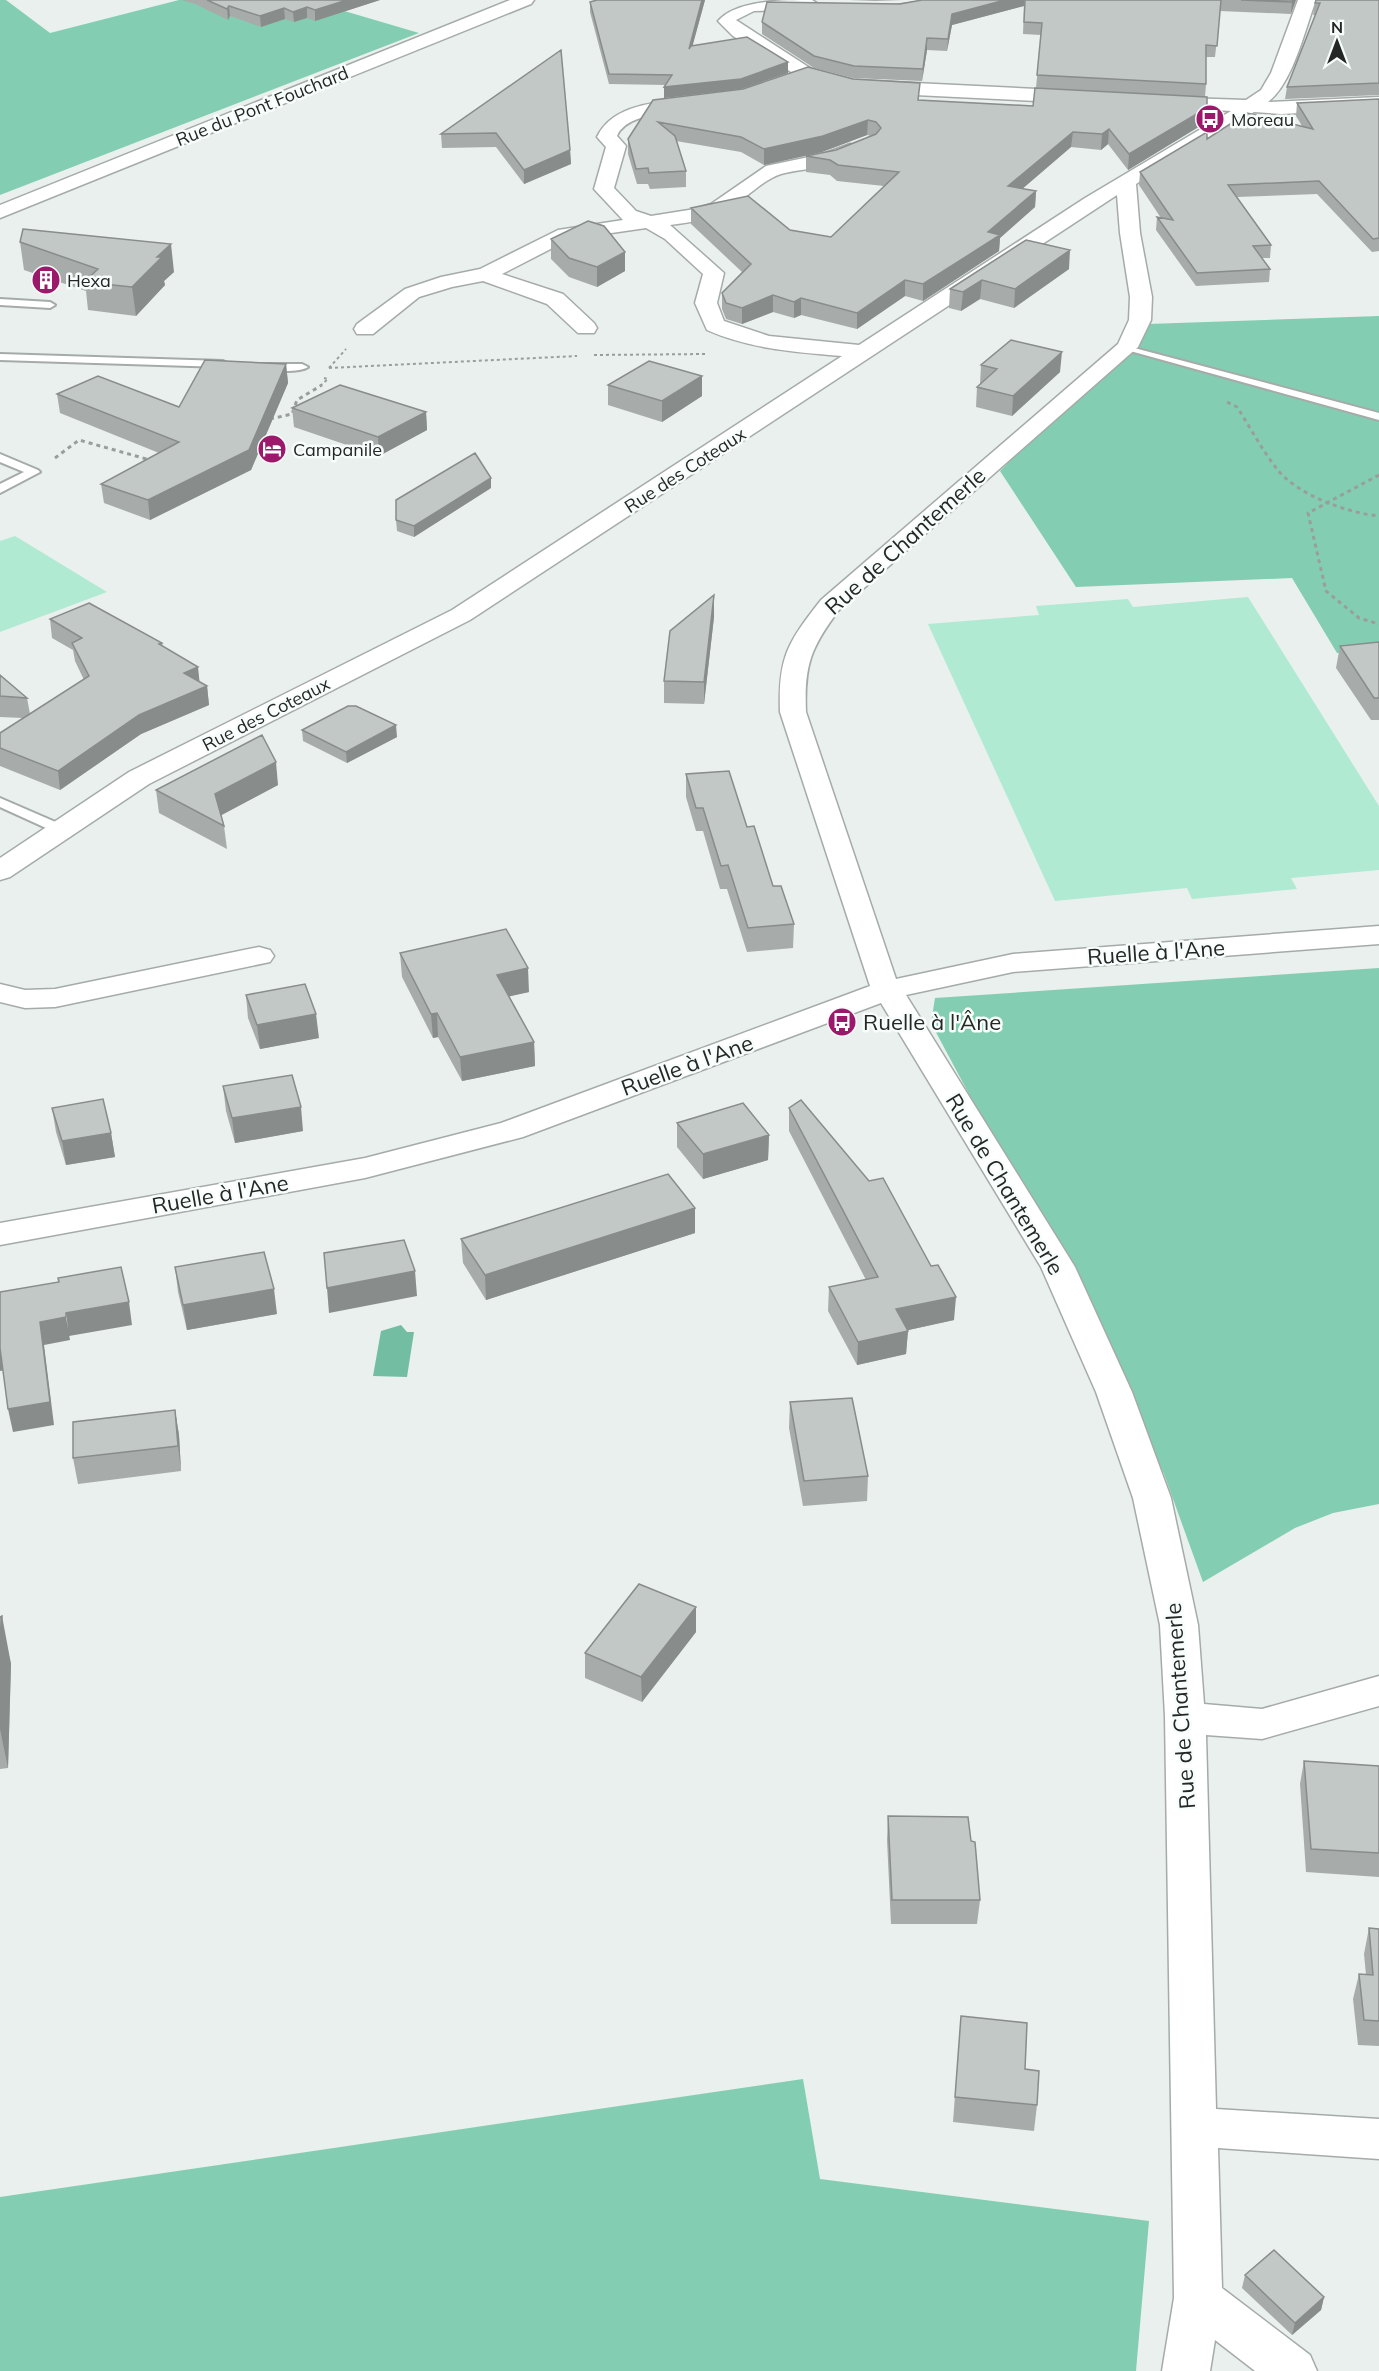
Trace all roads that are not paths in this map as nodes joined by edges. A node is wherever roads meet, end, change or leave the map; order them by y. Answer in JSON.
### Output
{"nodes":[{"id":1,"x":525,"y":0,"type":"edge"},
{"id":2,"x":1307,"y":0,"type":"edge"},
{"id":3,"x":752,"y":3,"type":"edge"},
{"id":4,"x":825,"y":6,"type":"edge"},
{"id":5,"x":807,"y":74,"type":"junction"},
{"id":6,"x":785,"y":82,"type":"edge"},
{"id":7,"x":1268,"y":93,"type":"junction"},
{"id":8,"x":1098,"y":98,"type":"edge"},
{"id":9,"x":1145,"y":100,"type":"edge"},
{"id":10,"x":709,"y":101,"type":"edge"},
{"id":11,"x":1379,"y":103,"type":"edge"},
{"id":12,"x":1344,"y":104,"type":"junction"},
{"id":13,"x":1251,"y":106,"type":"junction"},
{"id":14,"x":868,"y":143,"type":"edge"},
{"id":15,"x":1125,"y":182,"type":"junction"},
{"id":16,"x":0,"y":212,"type":"edge"},
{"id":17,"x":1109,"y":215,"type":"junction"},
{"id":18,"x":650,"y":222,"type":"junction"},
{"id":19,"x":1062,"y":222,"type":"junction"},
{"id":20,"x":486,"y":274,"type":"junction"},
{"id":21,"x":0,"y":302,"type":"edge"},
{"id":22,"x":50,"y":305,"type":"dead end"},
{"id":23,"x":585,"y":328,"type":"dead end"},
{"id":24,"x":365,"y":329,"type":"road end"},
{"id":25,"x":1127,"y":347,"type":"junction"},
{"id":26,"x":864,"y":352,"type":"junction"},
{"id":27,"x":0,"y":357,"type":"edge"},
{"id":28,"x":232,"y":364,"type":"edge"},
{"id":29,"x":255,"y":365,"type":"edge"},
{"id":30,"x":302,"y":367,"type":"road end"},
{"id":31,"x":1379,"y":417,"type":"edge"},
{"id":32,"x":0,"y":458,"type":"edge"},
{"id":33,"x":0,"y":489,"type":"edge"},
{"id":34,"x":0,"y":802,"type":"edge"},
{"id":35,"x":62,"y":830,"type":"junction"},
{"id":36,"x":0,"y":871,"type":"edge"},
{"id":37,"x":1379,"y":935,"type":"edge"},
{"id":38,"x":259,"y":956,"type":"dead end"},
{"id":39,"x":888,"y":990,"type":"junction"},
{"id":40,"x":0,"y":993,"type":"edge"},
{"id":41,"x":0,"y":1234,"type":"edge"},
{"id":42,"x":1379,"y":1691,"type":"edge"},
{"id":43,"x":1185,"y":1716,"type":"junction"},
{"id":44,"x":1196,"y":2127,"type":"junction"},
{"id":45,"x":1379,"y":2139,"type":"edge"},
{"id":46,"x":1198,"y":2298,"type":"junction"},
{"id":47,"x":1186,"y":2371,"type":"edge"},
{"id":48,"x":1293,"y":2371,"type":"edge"}],
"edges":[{"from":1,"to":16,"type":"street","name":"Rue du Pont Fouchard"},
{"from":2,"to":7,"type":"street","name":"Rue des Coteaux"},
{"from":3,"to":4,"type":"street"},
{"from":3,"to":5,"type":"street"},
{"from":5,"to":6,"type":"street"},
{"from":5,"to":8,"type":"street"},
{"from":7,"to":12,"type":"street"},
{"from":7,"to":13,"type":"street","name":"Rue des Coteaux"},
{"from":9,"to":13,"type":"street"},
{"from":10,"to":18,"type":"street"},
{"from":11,"to":12,"type":"street"},
{"from":12,"to":13,"type":"street"},
{"from":13,"to":15,"type":"street","name":"Rue des Coteaux"},
{"from":14,"to":18,"type":"street"},
{"from":15,"to":17,"type":"street","name":"Rue de Chantemerle"},
{"from":15,"to":17,"type":"street","name":"Rue des Coteaux"},
{"from":17,"to":19,"type":"street","name":"Rue des Coteaux"},
{"from":17,"to":19,"type":"street"},
{"from":17,"to":25,"type":"street","name":"Rue de Chantemerle"},
{"from":18,"to":20,"type":"street"},
{"from":18,"to":26,"type":"street"},
{"from":19,"to":26,"type":"street","name":"Rue des Coteaux"},
{"from":20,"to":23,"type":"street"},
{"from":20,"to":24,"type":"street"},
{"from":21,"to":22,"type":"lane"},
{"from":25,"to":31,"type":"lane"},
{"from":25,"to":39,"type":"street","name":"Rue de Chantemerle"},
{"from":26,"to":35,"type":"street","name":"Rue des Coteaux"},
{"from":27,"to":28,"type":"lane"},
{"from":29,"to":30,"type":"lane"},
{"from":32,"to":33,"type":"lane"},
{"from":34,"to":35,"type":"lane"},
{"from":35,"to":36,"type":"street","name":"Rue des Coteaux"},
{"from":37,"to":39,"type":"street","name":"Ruelle à l'Ane"},
{"from":38,"to":40,"type":"street"},
{"from":39,"to":41,"type":"street","name":"Ruelle à l'Ane"},
{"from":39,"to":43,"type":"street","name":"Rue de Chantemerle"},
{"from":42,"to":43,"type":"street"},
{"from":43,"to":44,"type":"street","name":"Rue de Chantemerle"},
{"from":44,"to":45,"type":"street"},
{"from":44,"to":46,"type":"street","name":"Rue de Chantemerle"},
{"from":46,"to":47,"type":"street","name":"Rue de Chantemerle"},
{"from":46,"to":48,"type":"street"}]}
